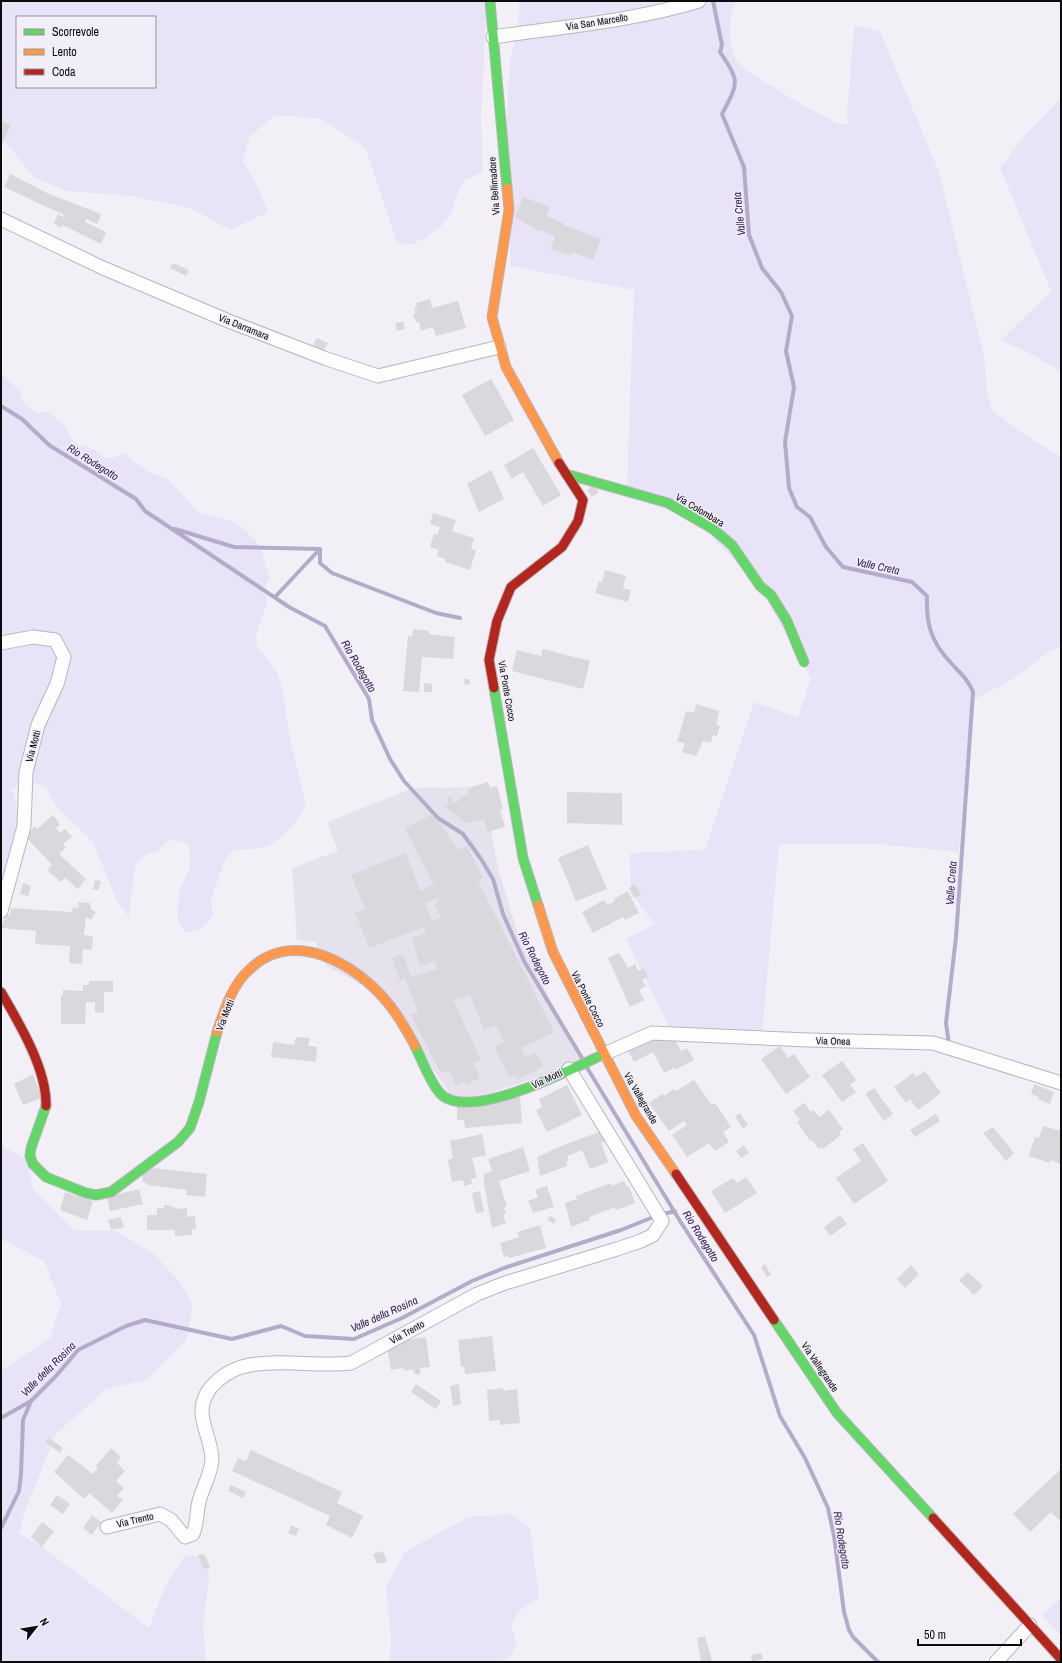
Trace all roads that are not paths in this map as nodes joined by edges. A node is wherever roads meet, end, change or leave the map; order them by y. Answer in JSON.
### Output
{"nodes":[{"id":1,"x":490,"y":1,"type":"edge"},
{"id":2,"x":699,"y":1,"type":"edge"},
{"id":3,"x":493,"y":37,"type":"junction"},
{"id":4,"x":1,"y":219,"type":"edge"},
{"id":5,"x":499,"y":347,"type":"junction"},
{"id":6,"x":506,"y":367,"type":"joint"},
{"id":7,"x":566,"y":474,"type":"junction"},
{"id":8,"x":1,"y":643,"type":"edge"},
{"id":9,"x":804,"y":662,"type":"dead end"},
{"id":10,"x":1,"y":911,"type":"edge"},
{"id":11,"x":1,"y":992,"type":"edge"},
{"id":12,"x":599,"y":1057,"type":"junction"},
{"id":13,"x":572,"y":1068,"type":"junction"},
{"id":14,"x":1061,"y":1083,"type":"edge"},
{"id":15,"x":108,"y":1527,"type":"dead end"},
{"id":16,"x":1030,"y":1625,"type":"junction"},
{"id":17,"x":1061,"y":1659,"type":"edge"},
{"id":18,"x":996,"y":1662,"type":"edge"}],
"edges":[{"from":1,"to":3,"type":"street","name":"Via Bellimadore"},
{"from":2,"to":3,"type":"street","name":"Via San Marcello"},
{"from":3,"to":5,"type":"street","name":"Via Bellimadore"},
{"from":4,"to":5,"type":"street","name":"Via Darramara"},
{"from":5,"to":6,"type":"street","name":"Via Bellimadore"},
{"from":6,"to":7,"type":"street","name":"Via Ponte Cocco"},
{"from":7,"to":9,"type":"street","name":"Via Colombara"},
{"from":7,"to":12,"type":"street","name":"Via Ponte Cocco"},
{"from":8,"to":10,"type":"street","name":"Via Motti"},
{"from":11,"to":13,"type":"street","name":"Via Motti"},
{"from":12,"to":13,"type":"street","name":"Via Motti"},
{"from":12,"to":14,"type":"street","name":"Via Onea"},
{"from":12,"to":16,"type":"street","name":"Via Vallegrande"},
{"from":13,"to":15,"type":"street","name":"Via Trento"},
{"from":16,"to":17,"type":"street","name":"Via Vallegrande"},
{"from":16,"to":18,"type":"street"}]}
